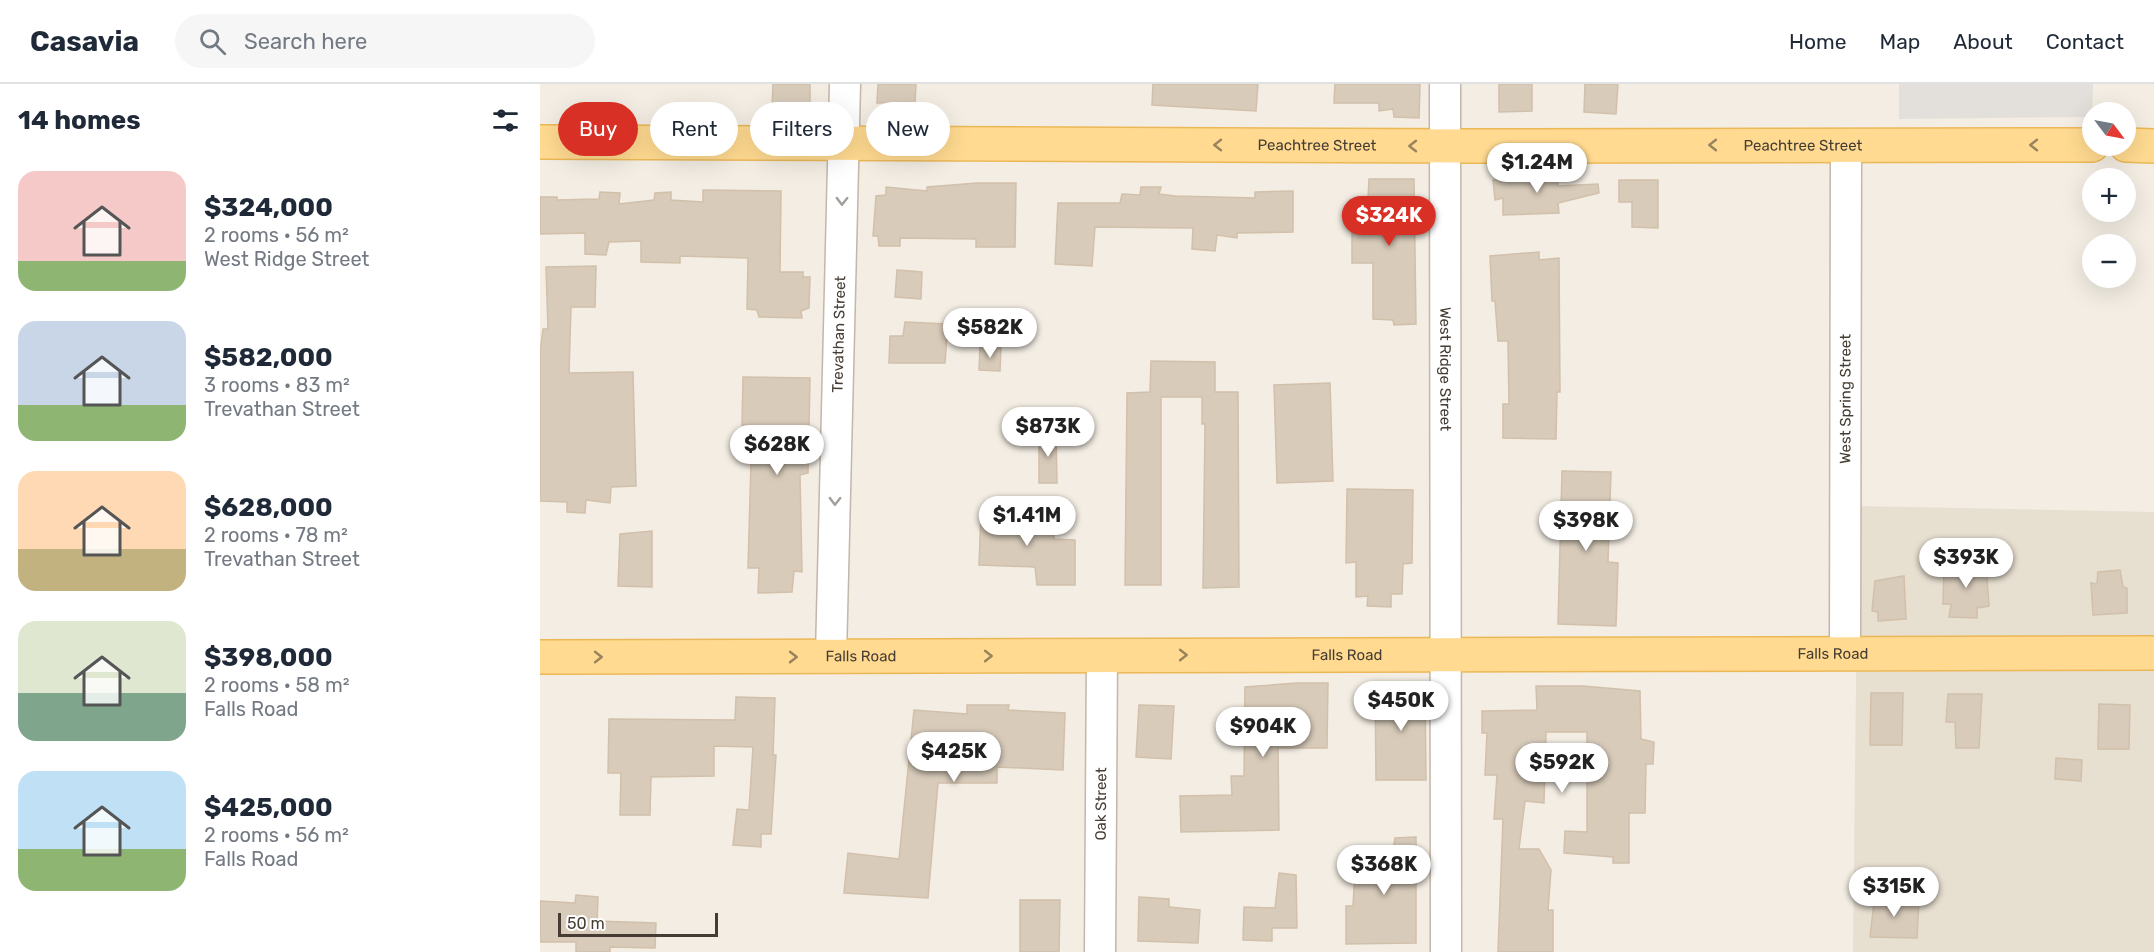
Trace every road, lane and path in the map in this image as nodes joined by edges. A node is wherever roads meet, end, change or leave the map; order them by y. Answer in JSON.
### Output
{"nodes":[{"id":1,"x":845,"y":84,"type":"edge"},
{"id":2,"x":1446,"y":84,"type":"edge"},
{"id":3,"x":845,"y":102,"type":"edge"},
{"id":4,"x":540,"y":141,"type":"edge"},
{"id":5,"x":750,"y":142,"type":"edge"},
{"id":6,"x":854,"y":142,"type":"edge"},
{"id":7,"x":1846,"y":145,"type":"junction"},
{"id":8,"x":2082,"y":145,"type":"edge"},
{"id":9,"x":1446,"y":146,"type":"junction"},
{"id":10,"x":2136,"y":146,"type":"edge"},
{"id":11,"x":2154,"y":146,"type":"edge"},
{"id":12,"x":844,"y":156,"type":"edge"},
{"id":13,"x":2154,"y":652,"type":"edge"},
{"id":14,"x":1845,"y":654,"type":"junction"},
{"id":15,"x":1446,"y":655,"type":"junction"},
{"id":16,"x":1102,"y":656,"type":"junction"},
{"id":17,"x":540,"y":657,"type":"edge"},
{"id":18,"x":831,"y":657,"type":"junction"},
{"id":19,"x":1100,"y":952,"type":"edge"},
{"id":20,"x":1446,"y":952,"type":"edge"}],
"edges":[{"from":1,"to":3,"type":"street","name":"Trevathan Street"},
{"from":2,"to":9,"type":"street","name":"West Ridge Street"},
{"from":4,"to":5,"type":"main road","name":"Peachtree Street"},
{"from":9,"to":6,"type":"main road","name":"Peachtree Street","one_way":true},
{"from":8,"to":7,"type":"main road","name":"Peachtree Street","one_way":true},
{"from":7,"to":9,"type":"main road","name":"Peachtree Street","one_way":true},
{"from":7,"to":14,"type":"street","name":"West Spring Street"},
{"from":9,"to":15,"type":"street","name":"West Ridge Street"},
{"from":10,"to":11,"type":"main road"},
{"from":12,"to":18,"type":"street","name":"Trevathan Street","one_way":true},
{"from":13,"to":14,"type":"main road","name":"Falls Road"},
{"from":14,"to":15,"type":"main road","name":"Falls Road"},
{"from":16,"to":15,"type":"main road","name":"Falls Road","one_way":true},
{"from":15,"to":20,"type":"street","name":"West Ridge Street"},
{"from":18,"to":16,"type":"main road","name":"Falls Road","one_way":true},
{"from":16,"to":19,"type":"street","name":"Oak Street"},
{"from":17,"to":18,"type":"main road","name":"Falls Road","one_way":true}]}
